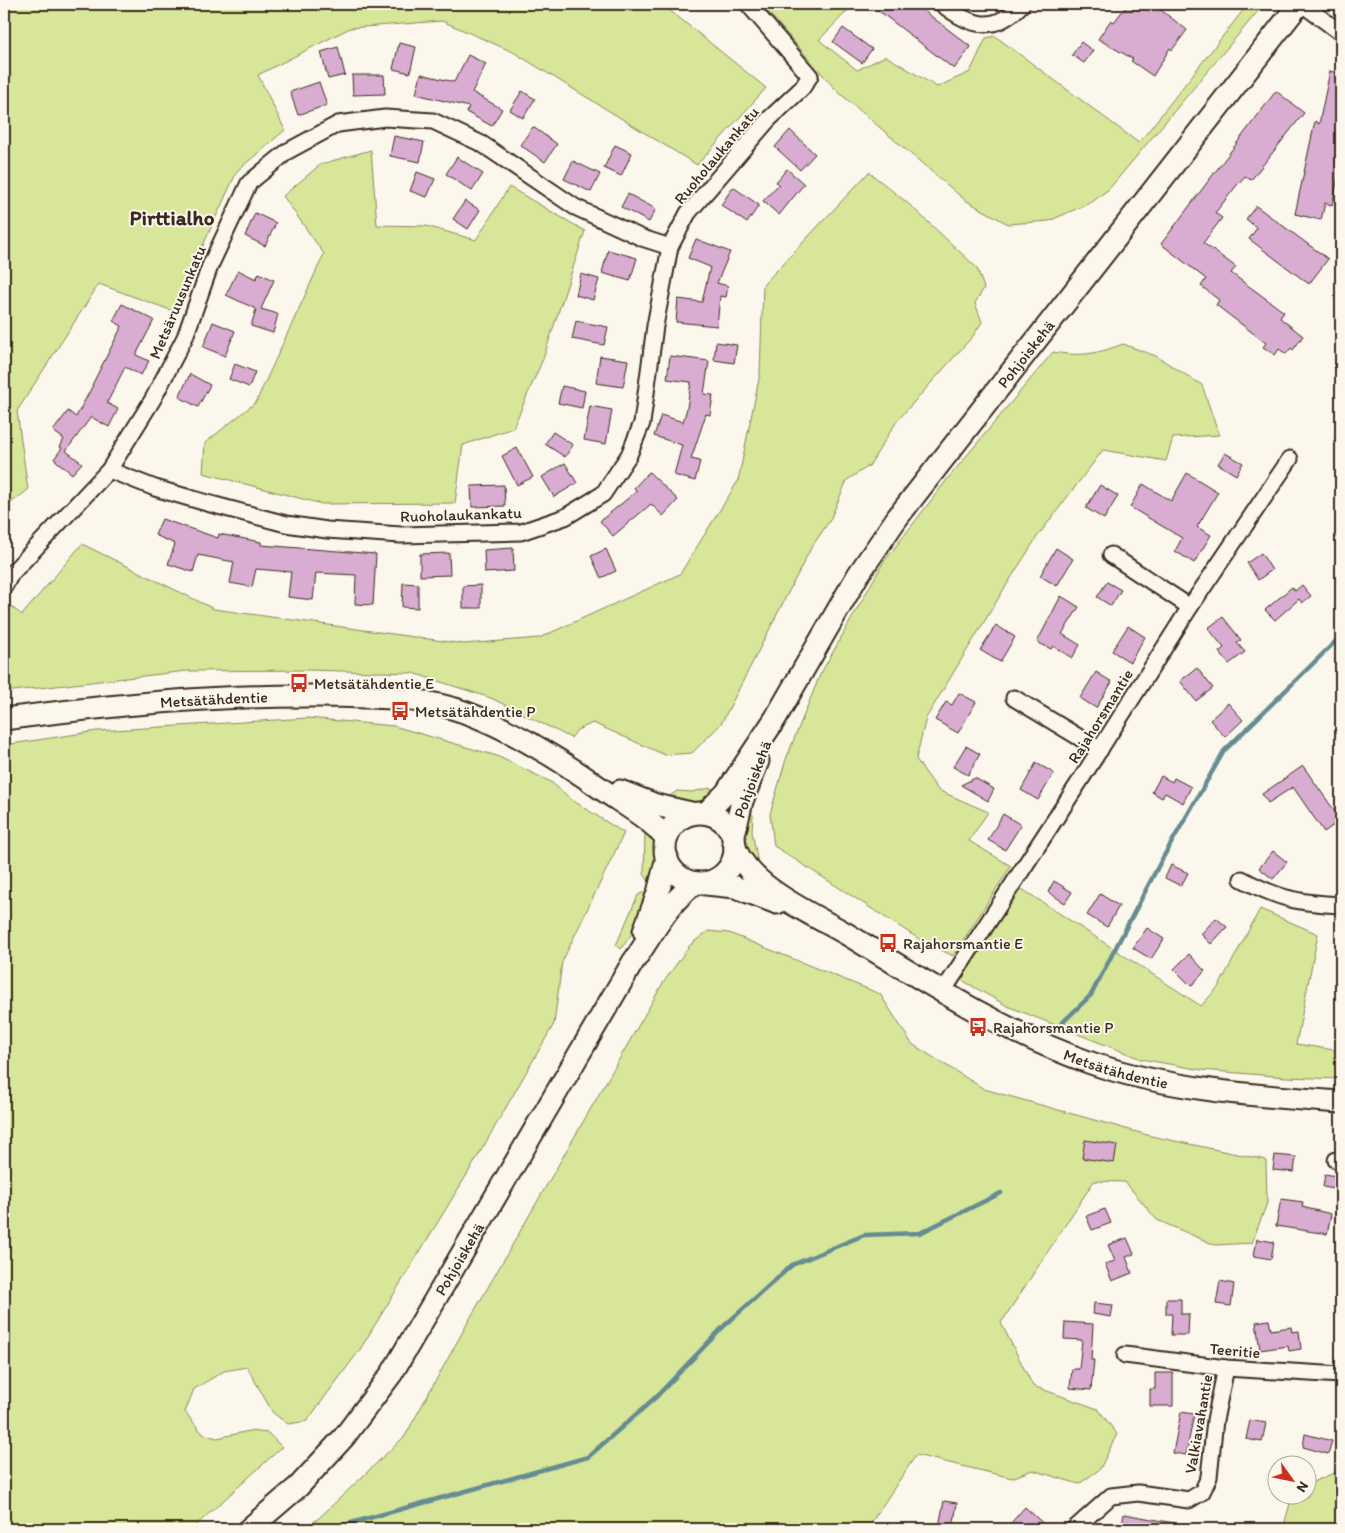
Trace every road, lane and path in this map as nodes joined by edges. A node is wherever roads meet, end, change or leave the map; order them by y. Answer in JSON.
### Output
{"nodes":[{"id":1,"x":748,"y":4,"type":"edge"},
{"id":2,"x":942,"y":4,"type":"edge"},
{"id":3,"x":1022,"y":4,"type":"edge"},
{"id":4,"x":1301,"y":4,"type":"edge"},
{"id":5,"x":1341,"y":33,"type":"edge"},
{"id":6,"x":670,"y":247,"type":"junction"},
{"id":7,"x":1290,"y":459,"type":"dead end"},
{"id":8,"x":109,"y":470,"type":"junction"},
{"id":9,"x":1111,"y":555,"type":"dead end"},
{"id":10,"x":4,"y":587,"type":"edge"},
{"id":11,"x":1190,"y":607,"type":"junction"},
{"id":12,"x":1014,"y":698,"type":"dead end"},
{"id":13,"x":4,"y":719,"type":"edge"},
{"id":14,"x":775,"y":719,"type":"junction"},
{"id":15,"x":1100,"y":750,"type":"junction"},
{"id":16,"x":587,"y":778,"type":"junction"},
{"id":17,"x":698,"y":813,"type":"junction"},
{"id":18,"x":734,"y":844,"type":"junction"},
{"id":19,"x":667,"y":847,"type":"junction"},
{"id":20,"x":1242,"y":879,"type":"dead end"},
{"id":21,"x":701,"y":884,"type":"junction"},
{"id":22,"x":1341,"y":905,"type":"edge"},
{"id":23,"x":806,"y":913,"type":"junction"},
{"id":24,"x":633,"y":962,"type":"junction"},
{"id":25,"x":942,"y":992,"type":"junction"},
{"id":26,"x":1341,"y":1102,"type":"edge"},
{"id":27,"x":1125,"y":1355,"type":"dead end"},
{"id":28,"x":1226,"y":1368,"type":"junction"},
{"id":29,"x":1341,"y":1375,"type":"edge"},
{"id":30,"x":249,"y":1529,"type":"edge"},
{"id":31,"x":1074,"y":1529,"type":"edge"}],
"edges":[{"from":1,"to":6,"type":"street","name":"Ruoholaukankatu"},
{"from":2,"to":3,"type":"street"},
{"from":4,"to":5,"type":"street"},
{"from":4,"to":14,"type":"main road","name":"Pohjoiskehä"},
{"from":6,"to":8,"type":"street","name":"Ruoholaukankatu"},
{"from":6,"to":8,"type":"street","name":"Metsäruusunkatu"},
{"from":7,"to":11,"type":"street","name":"Rajahorsmantie"},
{"from":8,"to":10,"type":"street","name":"Metsäruusunkatu"},
{"from":9,"to":11,"type":"street"},
{"from":11,"to":15,"type":"street","name":"Rajahorsmantie"},
{"from":12,"to":15,"type":"street"},
{"from":13,"to":16,"type":"main road","name":"Metsätähdentie"},
{"from":14,"to":17,"type":"main road","name":"Pohjoiskehä"},
{"from":14,"to":18,"type":"main road","name":"Pohjoiskehä"},
{"from":15,"to":25,"type":"street","name":"Rajahorsmantie"},
{"from":16,"to":17,"type":"main road","name":"Metsätähdentie"},
{"from":16,"to":19,"type":"main road","name":"Metsätähdentie"},
{"from":17,"to":18,"type":"main road"},
{"from":17,"to":19,"type":"main road"},
{"from":18,"to":21,"type":"main road"},
{"from":18,"to":23,"type":"main road","name":"Metsätähdentie"},
{"from":19,"to":21,"type":"main road"},
{"from":19,"to":24,"type":"main road","name":"Pohjoiskehä"},
{"from":20,"to":22,"type":"street"},
{"from":21,"to":23,"type":"main road","name":"Metsätähdentie"},
{"from":21,"to":24,"type":"main road","name":"Pohjoiskehä"},
{"from":23,"to":25,"type":"main road","name":"Metsätähdentie"},
{"from":24,"to":30,"type":"main road","name":"Pohjoiskehä"},
{"from":25,"to":26,"type":"main road","name":"Metsätähdentie"},
{"from":27,"to":28,"type":"street","name":"Teeritie"},
{"from":28,"to":29,"type":"street","name":"Teeritie"},
{"from":28,"to":31,"type":"street","name":"Valkiavahantie"}]}
